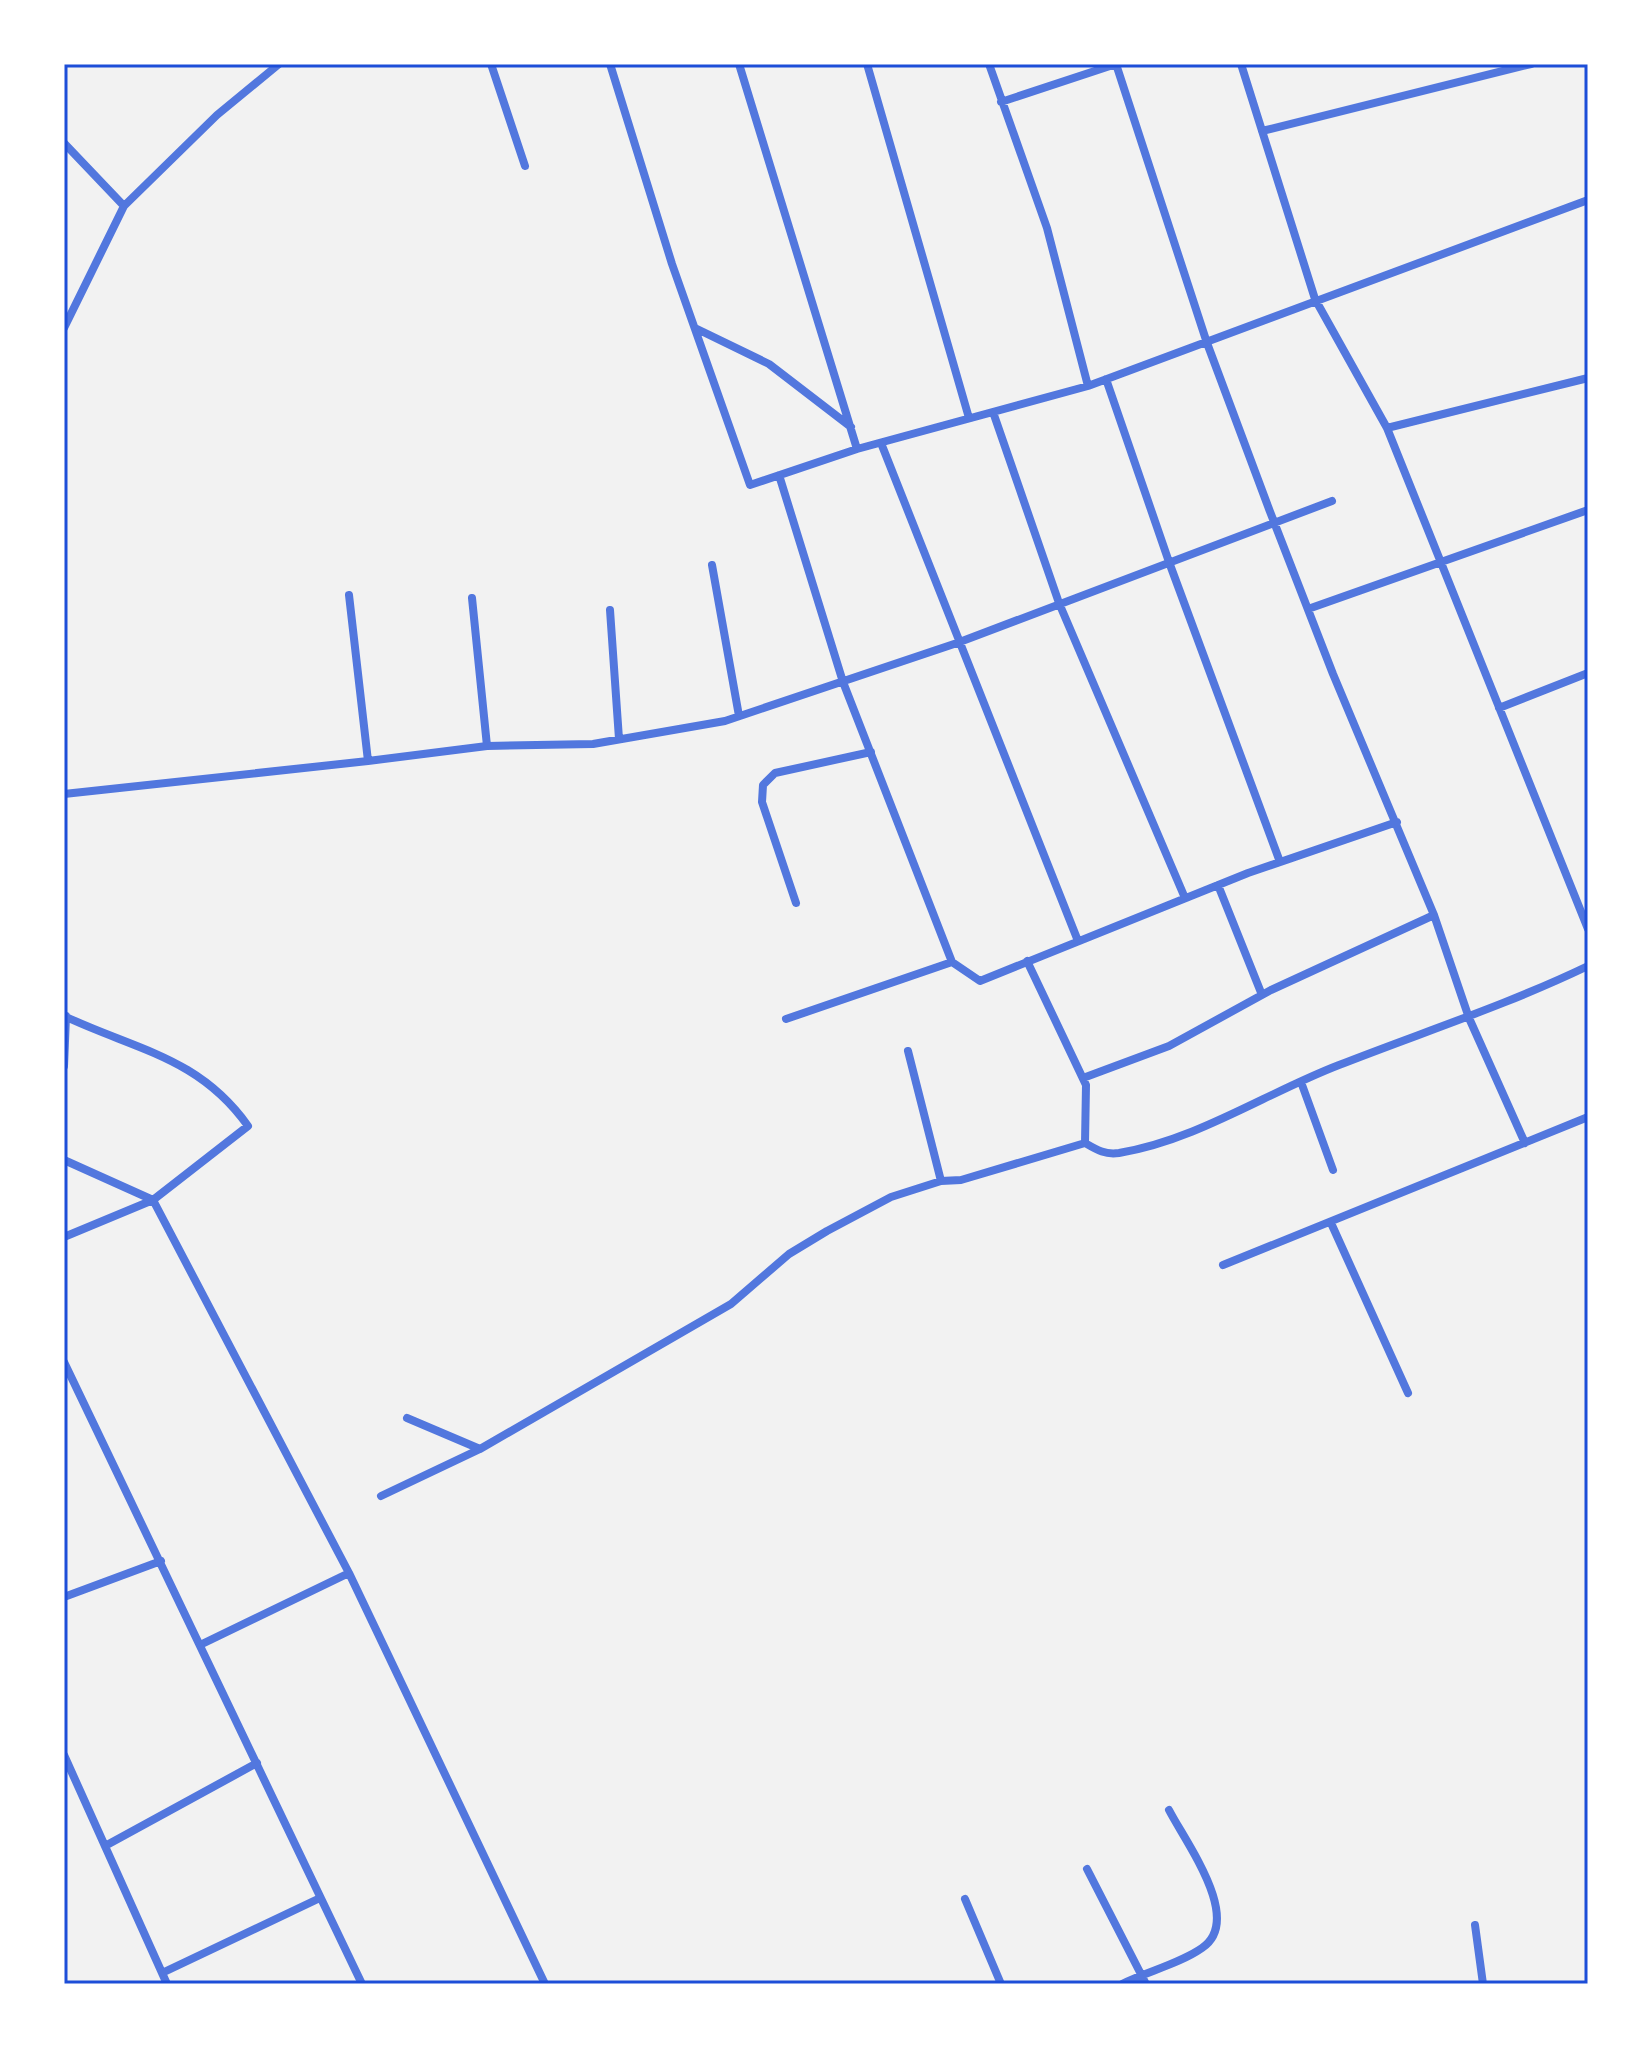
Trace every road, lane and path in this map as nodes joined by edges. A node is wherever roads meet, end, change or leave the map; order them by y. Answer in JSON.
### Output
{"nodes":[{"id":1,"x":279,"y":64,"type":"edge"},
{"id":2,"x":491,"y":64,"type":"edge"},
{"id":3,"x":610,"y":64,"type":"edge"},
{"id":4,"x":739,"y":64,"type":"edge"},
{"id":5,"x":867,"y":64,"type":"edge"},
{"id":6,"x":989,"y":64,"type":"edge"},
{"id":7,"x":1116,"y":64,"type":"edge"},
{"id":8,"x":1241,"y":64,"type":"edge"},
{"id":9,"x":1531,"y":64,"type":"edge"},
{"id":10,"x":1001,"y":102,"type":"junction"},
{"id":11,"x":1262,"y":131,"type":"junction"},
{"id":12,"x":64,"y":143,"type":"edge"},
{"id":13,"x":525,"y":166,"type":"dead end"},
{"id":14,"x":1588,"y":200,"type":"edge"},
{"id":15,"x":124,"y":206,"type":"junction"},
{"id":16,"x":1315,"y":299,"type":"junction"},
{"id":17,"x":64,"y":328,"type":"edge"},
{"id":18,"x":695,"y":328,"type":"junction"},
{"id":19,"x":1207,"y":343,"type":"junction"},
{"id":20,"x":1588,"y":378,"type":"edge"},
{"id":21,"x":1106,"y":379,"type":"junction"},
{"id":22,"x":1088,"y":386,"type":"junction"},
{"id":23,"x":993,"y":412,"type":"junction"},
{"id":24,"x":969,"y":418,"type":"junction"},
{"id":25,"x":851,"y":427,"type":"junction"},
{"id":26,"x":1387,"y":428,"type":"junction"},
{"id":27,"x":881,"y":443,"type":"junction"},
{"id":28,"x":857,"y":449,"type":"junction"},
{"id":29,"x":779,"y":475,"type":"junction"},
{"id":30,"x":1332,"y":501,"type":"dead end"},
{"id":31,"x":1588,"y":510,"type":"edge"},
{"id":32,"x":1274,"y":522,"type":"junction"},
{"id":33,"x":1169,"y":562,"type":"junction"},
{"id":34,"x":1440,"y":562,"type":"junction"},
{"id":35,"x":712,"y":565,"type":"dead end"},
{"id":36,"x":349,"y":595,"type":"dead end"},
{"id":37,"x":472,"y":598,"type":"dead end"},
{"id":38,"x":1059,"y":603,"type":"junction"},
{"id":39,"x":1308,"y":609,"type":"junction"},
{"id":40,"x":610,"y":610,"type":"dead end"},
{"id":41,"x":957,"y":643,"type":"junction"},
{"id":42,"x":1588,"y":673,"type":"edge"},
{"id":43,"x":843,"y":682,"type":"junction"},
{"id":44,"x":1499,"y":708,"type":"junction"},
{"id":45,"x":739,"y":716,"type":"junction"},
{"id":46,"x":619,"y":739,"type":"junction"},
{"id":47,"x":487,"y":746,"type":"junction"},
{"id":48,"x":871,"y":752,"type":"junction"},
{"id":49,"x":368,"y":761,"type":"junction"},
{"id":50,"x":64,"y":794,"type":"edge"},
{"id":51,"x":1397,"y":822,"type":"junction"},
{"id":52,"x":1280,"y":862,"type":"junction"},
{"id":53,"x":1218,"y":885,"type":"junction"},
{"id":54,"x":1185,"y":898,"type":"junction"},
{"id":55,"x":796,"y":903,"type":"dead end"},
{"id":56,"x":1434,"y":915,"type":"junction"},
{"id":57,"x":1588,"y":929,"type":"edge"},
{"id":58,"x":1078,"y":941,"type":"junction"},
{"id":59,"x":1027,"y":961,"type":"junction"},
{"id":60,"x":952,"y":962,"type":"junction"},
{"id":61,"x":1588,"y":966,"type":"edge"},
{"id":62,"x":1262,"y":995,"type":"junction"},
{"id":63,"x":65,"y":1015,"type":"edge"},
{"id":64,"x":1469,"y":1018,"type":"junction"},
{"id":65,"x":786,"y":1019,"type":"dead end"},
{"id":66,"x":908,"y":1051,"type":"dead end"},
{"id":67,"x":64,"y":1066,"type":"edge"},
{"id":68,"x":1083,"y":1078,"type":"junction"},
{"id":69,"x":1301,"y":1082,"type":"junction"},
{"id":70,"x":1588,"y":1117,"type":"edge"},
{"id":71,"x":1085,"y":1143,"type":"junction"},
{"id":72,"x":1525,"y":1143,"type":"junction"},
{"id":73,"x":64,"y":1160,"type":"edge"},
{"id":74,"x":1333,"y":1170,"type":"dead end"},
{"id":75,"x":941,"y":1181,"type":"junction"},
{"id":76,"x":153,"y":1200,"type":"junction"},
{"id":77,"x":1331,"y":1223,"type":"junction"},
{"id":78,"x":64,"y":1237,"type":"edge"},
{"id":79,"x":1223,"y":1265,"type":"dead end"},
{"id":80,"x":64,"y":1362,"type":"edge"},
{"id":81,"x":1408,"y":1393,"type":"dead end"},
{"id":82,"x":407,"y":1418,"type":"dead end"},
{"id":83,"x":480,"y":1449,"type":"junction"},
{"id":84,"x":381,"y":1496,"type":"dead end"},
{"id":85,"x":161,"y":1561,"type":"junction"},
{"id":86,"x":349,"y":1573,"type":"junction"},
{"id":87,"x":64,"y":1597,"type":"edge"},
{"id":88,"x":202,"y":1644,"type":"junction"},
{"id":89,"x":64,"y":1755,"type":"edge"},
{"id":90,"x":257,"y":1763,"type":"junction"},
{"id":91,"x":1169,"y":1810,"type":"dead end"},
{"id":92,"x":105,"y":1846,"type":"junction"},
{"id":93,"x":1087,"y":1869,"type":"dead end"},
{"id":94,"x":320,"y":1898,"type":"junction"},
{"id":95,"x":965,"y":1899,"type":"dead end"},
{"id":96,"x":1475,"y":1925,"type":"dead end"},
{"id":97,"x":162,"y":1973,"type":"junction"},
{"id":98,"x":1141,"y":1974,"type":"junction"},
{"id":99,"x":167,"y":1984,"type":"edge"},
{"id":100,"x":362,"y":1984,"type":"edge"},
{"id":101,"x":545,"y":1984,"type":"edge"},
{"id":102,"x":1001,"y":1984,"type":"edge"},
{"id":103,"x":1122,"y":1984,"type":"edge"},
{"id":104,"x":1146,"y":1984,"type":"edge"},
{"id":105,"x":1483,"y":1984,"type":"edge"}],
"edges":[{"from":1,"to":15,"type":"street"},
{"from":2,"to":13,"type":"street"},
{"from":3,"to":18,"type":"street"},
{"from":4,"to":25,"type":"street"},
{"from":5,"to":24,"type":"street"},
{"from":6,"to":10,"type":"street"},
{"from":7,"to":10,"type":"street"},
{"from":7,"to":19,"type":"street"},
{"from":8,"to":11,"type":"street"},
{"from":9,"to":11,"type":"street"},
{"from":10,"to":22,"type":"street"},
{"from":11,"to":16,"type":"street"},
{"from":12,"to":15,"type":"street"},
{"from":14,"to":16,"type":"street"},
{"from":15,"to":17,"type":"street"},
{"from":16,"to":19,"type":"street"},
{"from":16,"to":26,"type":"street"},
{"from":18,"to":25,"type":"street"},
{"from":18,"to":29,"type":"street"},
{"from":19,"to":21,"type":"street"},
{"from":19,"to":32,"type":"street"},
{"from":20,"to":26,"type":"street"},
{"from":21,"to":22,"type":"street"},
{"from":21,"to":33,"type":"street"},
{"from":22,"to":23,"type":"street"},
{"from":23,"to":24,"type":"street"},
{"from":23,"to":38,"type":"street"},
{"from":24,"to":27,"type":"street"},
{"from":25,"to":28,"type":"street"},
{"from":26,"to":34,"type":"street"},
{"from":27,"to":28,"type":"street"},
{"from":27,"to":41,"type":"street"},
{"from":28,"to":29,"type":"street"},
{"from":29,"to":43,"type":"street"},
{"from":30,"to":32,"type":"street"},
{"from":31,"to":34,"type":"street"},
{"from":32,"to":33,"type":"street"},
{"from":32,"to":39,"type":"street"},
{"from":33,"to":38,"type":"street"},
{"from":33,"to":52,"type":"street"},
{"from":34,"to":39,"type":"street"},
{"from":34,"to":44,"type":"street"},
{"from":35,"to":45,"type":"street"},
{"from":36,"to":49,"type":"street"},
{"from":37,"to":47,"type":"street"},
{"from":38,"to":41,"type":"street"},
{"from":38,"to":54,"type":"street"},
{"from":39,"to":51,"type":"street"},
{"from":40,"to":46,"type":"street"},
{"from":41,"to":43,"type":"street"},
{"from":41,"to":58,"type":"street"},
{"from":42,"to":44,"type":"street"},
{"from":43,"to":45,"type":"street"},
{"from":43,"to":48,"type":"street"},
{"from":44,"to":57,"type":"street"},
{"from":45,"to":46,"type":"street"},
{"from":46,"to":47,"type":"street"},
{"from":47,"to":49,"type":"street"},
{"from":48,"to":55,"type":"street"},
{"from":48,"to":60,"type":"street"},
{"from":49,"to":50,"type":"street"},
{"from":51,"to":52,"type":"street"},
{"from":51,"to":56,"type":"street"},
{"from":52,"to":53,"type":"street"},
{"from":53,"to":54,"type":"street"},
{"from":53,"to":62,"type":"street"},
{"from":54,"to":58,"type":"street"},
{"from":56,"to":62,"type":"street"},
{"from":56,"to":64,"type":"street"},
{"from":58,"to":59,"type":"street"},
{"from":59,"to":60,"type":"street"},
{"from":59,"to":68,"type":"street"},
{"from":60,"to":65,"type":"street"},
{"from":61,"to":64,"type":"street"},
{"from":62,"to":68,"type":"street"},
{"from":63,"to":67,"type":"street"},
{"from":63,"to":76,"type":"street"},
{"from":64,"to":69,"type":"street"},
{"from":64,"to":72,"type":"street"},
{"from":66,"to":75,"type":"street"},
{"from":68,"to":71,"type":"street"},
{"from":69,"to":71,"type":"street"},
{"from":69,"to":74,"type":"street"},
{"from":70,"to":72,"type":"street"},
{"from":71,"to":75,"type":"street"},
{"from":72,"to":77,"type":"street"},
{"from":73,"to":76,"type":"street"},
{"from":75,"to":83,"type":"street"},
{"from":76,"to":78,"type":"street"},
{"from":76,"to":86,"type":"street"},
{"from":77,"to":79,"type":"street"},
{"from":77,"to":81,"type":"street"},
{"from":80,"to":85,"type":"street"},
{"from":82,"to":83,"type":"street"},
{"from":83,"to":84,"type":"street"},
{"from":85,"to":87,"type":"street"},
{"from":85,"to":88,"type":"street"},
{"from":86,"to":88,"type":"street"},
{"from":86,"to":101,"type":"street"},
{"from":88,"to":90,"type":"street"},
{"from":89,"to":92,"type":"street"},
{"from":90,"to":92,"type":"street"},
{"from":90,"to":94,"type":"street"},
{"from":91,"to":98,"type":"street"},
{"from":92,"to":97,"type":"street"},
{"from":93,"to":98,"type":"street"},
{"from":94,"to":97,"type":"street"},
{"from":94,"to":100,"type":"street"},
{"from":95,"to":102,"type":"street"},
{"from":96,"to":105,"type":"street"},
{"from":97,"to":99,"type":"street"},
{"from":98,"to":103,"type":"street"},
{"from":98,"to":104,"type":"street"}]}
